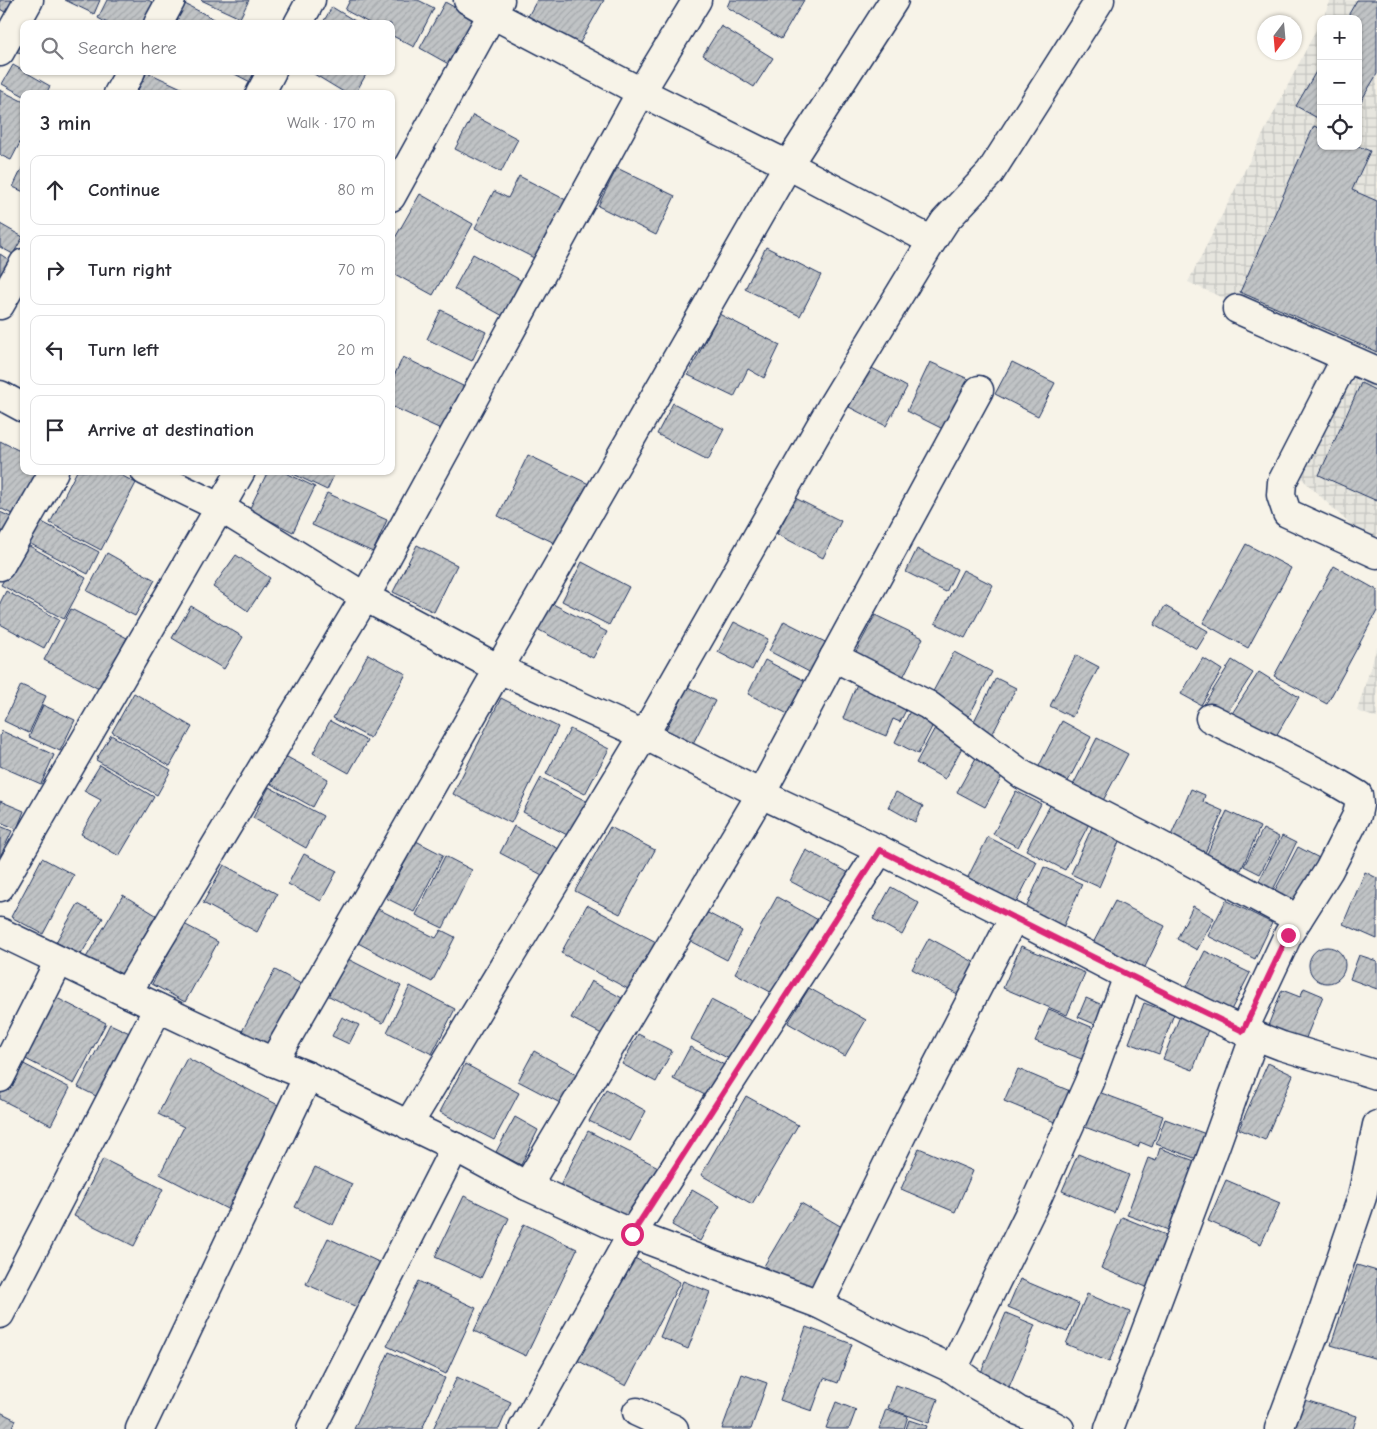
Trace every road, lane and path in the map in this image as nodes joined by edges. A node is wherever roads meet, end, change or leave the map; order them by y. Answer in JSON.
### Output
{"nodes":[{"id":1,"x":171,"y":0,"type":"edge"},
{"id":2,"x":311,"y":0,"type":"edge"},
{"id":3,"x":468,"y":0,"type":"edge"},
{"id":4,"x":697,"y":0,"type":"edge"},
{"id":5,"x":894,"y":0,"type":"edge"},
{"id":6,"x":1100,"y":0,"type":"edge"},
{"id":7,"x":496,"y":7,"type":"edge"},
{"id":8,"x":15,"y":11,"type":"edge"},
{"id":9,"x":160,"y":20,"type":"edge"},
{"id":10,"x":300,"y":20,"type":"edge"},
{"id":11,"x":0,"y":52,"type":"edge"},
{"id":12,"x":129,"y":75,"type":"edge"},
{"id":13,"x":270,"y":75,"type":"edge"},
{"id":14,"x":120,"y":90,"type":"edge"},
{"id":15,"x":262,"y":90,"type":"edge"},
{"id":16,"x":641,"y":92,"type":"junction"},
{"id":17,"x":788,"y":165,"type":"junction"},
{"id":18,"x":395,"y":190,"type":"edge"},
{"id":19,"x":932,"y":242,"type":"junction"},
{"id":20,"x":20,"y":270,"type":"edge"},
{"id":21,"x":0,"y":305,"type":"edge"},
{"id":22,"x":1238,"y":309,"type":"dead end"},
{"id":23,"x":1346,"y":358,"type":"junction"},
{"id":24,"x":1377,"y":371,"type":"edge"},
{"id":25,"x":979,"y":390,"type":"dead end"},
{"id":26,"x":0,"y":395,"type":"edge"},
{"id":27,"x":20,"y":406,"type":"edge"},
{"id":28,"x":52,"y":475,"type":"edge"},
{"id":29,"x":153,"y":475,"type":"edge"},
{"id":30,"x":239,"y":475,"type":"edge"},
{"id":31,"x":221,"y":508,"type":"junction"},
{"id":32,"x":1377,"y":554,"type":"edge"},
{"id":33,"x":0,"y":566,"type":"edge"},
{"id":34,"x":365,"y":597,"type":"junction"},
{"id":35,"x":834,"y":657,"type":"junction"},
{"id":36,"x":499,"y":669,"type":"junction"},
{"id":37,"x":1210,"y":718,"type":"dead end"},
{"id":38,"x":644,"y":735,"type":"junction"},
{"id":39,"x":761,"y":794,"type":"junction"},
{"id":40,"x":880,"y":850,"type":"junction"},
{"id":41,"x":0,"y":887,"type":"edge"},
{"id":42,"x":1014,"y":917,"type":"junction"},
{"id":43,"x":1298,"y":919,"type":"junction"},
{"id":44,"x":0,"y":932,"type":"edge"},
{"id":45,"x":59,"y":960,"type":"junction"},
{"id":46,"x":1128,"y":976,"type":"junction"},
{"id":47,"x":127,"y":993,"type":"junction"},
{"id":48,"x":158,"y":1008,"type":"junction"},
{"id":49,"x":1249,"y":1033,"type":"junction"},
{"id":50,"x":273,"y":1062,"type":"junction"},
{"id":51,"x":1377,"y":1075,"type":"edge"},
{"id":52,"x":308,"y":1076,"type":"junction"},
{"id":53,"x":0,"y":1078,"type":"edge"},
{"id":54,"x":408,"y":1125,"type":"junction"},
{"id":55,"x":1377,"y":1125,"type":"edge"},
{"id":56,"x":455,"y":1147,"type":"junction"},
{"id":57,"x":528,"y":1186,"type":"junction"},
{"id":58,"x":632,"y":1234,"type":"junction"},
{"id":59,"x":819,"y":1304,"type":"junction"},
{"id":60,"x":0,"y":1314,"type":"edge"},
{"id":61,"x":953,"y":1369,"type":"junction"},
{"id":62,"x":637,"y":1412,"type":"dead end"},
{"id":63,"x":140,"y":1429,"type":"edge"},
{"id":64,"x":310,"y":1429,"type":"edge"},
{"id":65,"x":523,"y":1429,"type":"edge"},
{"id":66,"x":674,"y":1429,"type":"edge"},
{"id":67,"x":1060,"y":1429,"type":"edge"},
{"id":68,"x":1109,"y":1429,"type":"edge"},
{"id":69,"x":1280,"y":1429,"type":"edge"}],
"edges":[{"from":1,"to":9,"type":"street"},
{"from":2,"to":10,"type":"street"},
{"from":3,"to":7,"type":"street"},
{"from":4,"to":16,"type":"street"},
{"from":5,"to":17,"type":"street"},
{"from":6,"to":19,"type":"street"},
{"from":7,"to":16,"type":"street"},
{"from":7,"to":18,"type":"street"},
{"from":8,"to":11,"type":"street"},
{"from":12,"to":14,"type":"street"},
{"from":13,"to":15,"type":"street"},
{"from":16,"to":17,"type":"street"},
{"from":16,"to":34,"type":"street"},
{"from":17,"to":19,"type":"street"},
{"from":17,"to":36,"type":"street"},
{"from":19,"to":38,"type":"street"},
{"from":20,"to":21,"type":"street"},
{"from":22,"to":23,"type":"street"},
{"from":23,"to":24,"type":"street"},
{"from":23,"to":32,"type":"street"},
{"from":25,"to":35,"type":"street"},
{"from":26,"to":27,"type":"street"},
{"from":28,"to":33,"type":"street"},
{"from":29,"to":31,"type":"street"},
{"from":30,"to":31,"type":"street"},
{"from":31,"to":34,"type":"street"},
{"from":31,"to":41,"type":"street"},
{"from":34,"to":36,"type":"street"},
{"from":34,"to":47,"type":"street"},
{"from":35,"to":39,"type":"street"},
{"from":35,"to":43,"type":"street"},
{"from":36,"to":38,"type":"street"},
{"from":36,"to":50,"type":"street"},
{"from":37,"to":43,"type":"street"},
{"from":38,"to":39,"type":"street"},
{"from":38,"to":54,"type":"street"},
{"from":39,"to":40,"type":"street"},
{"from":39,"to":57,"type":"street"},
{"from":40,"to":42,"type":"street"},
{"from":40,"to":58,"type":"street"},
{"from":42,"to":46,"type":"street"},
{"from":42,"to":59,"type":"street"},
{"from":43,"to":49,"type":"street"},
{"from":44,"to":45,"type":"street"},
{"from":45,"to":47,"type":"street"},
{"from":45,"to":53,"type":"street"},
{"from":46,"to":49,"type":"street"},
{"from":46,"to":61,"type":"street"},
{"from":47,"to":48,"type":"street"},
{"from":48,"to":50,"type":"street"},
{"from":48,"to":60,"type":"street"},
{"from":49,"to":51,"type":"street"},
{"from":49,"to":68,"type":"street"},
{"from":50,"to":52,"type":"street"},
{"from":52,"to":54,"type":"street"},
{"from":52,"to":63,"type":"street"},
{"from":54,"to":56,"type":"street"},
{"from":55,"to":69,"type":"street"},
{"from":56,"to":57,"type":"street"},
{"from":56,"to":64,"type":"street"},
{"from":57,"to":58,"type":"street"},
{"from":58,"to":59,"type":"street"},
{"from":58,"to":65,"type":"street"},
{"from":59,"to":61,"type":"street"},
{"from":61,"to":67,"type":"street"},
{"from":62,"to":66,"type":"street"}]}
